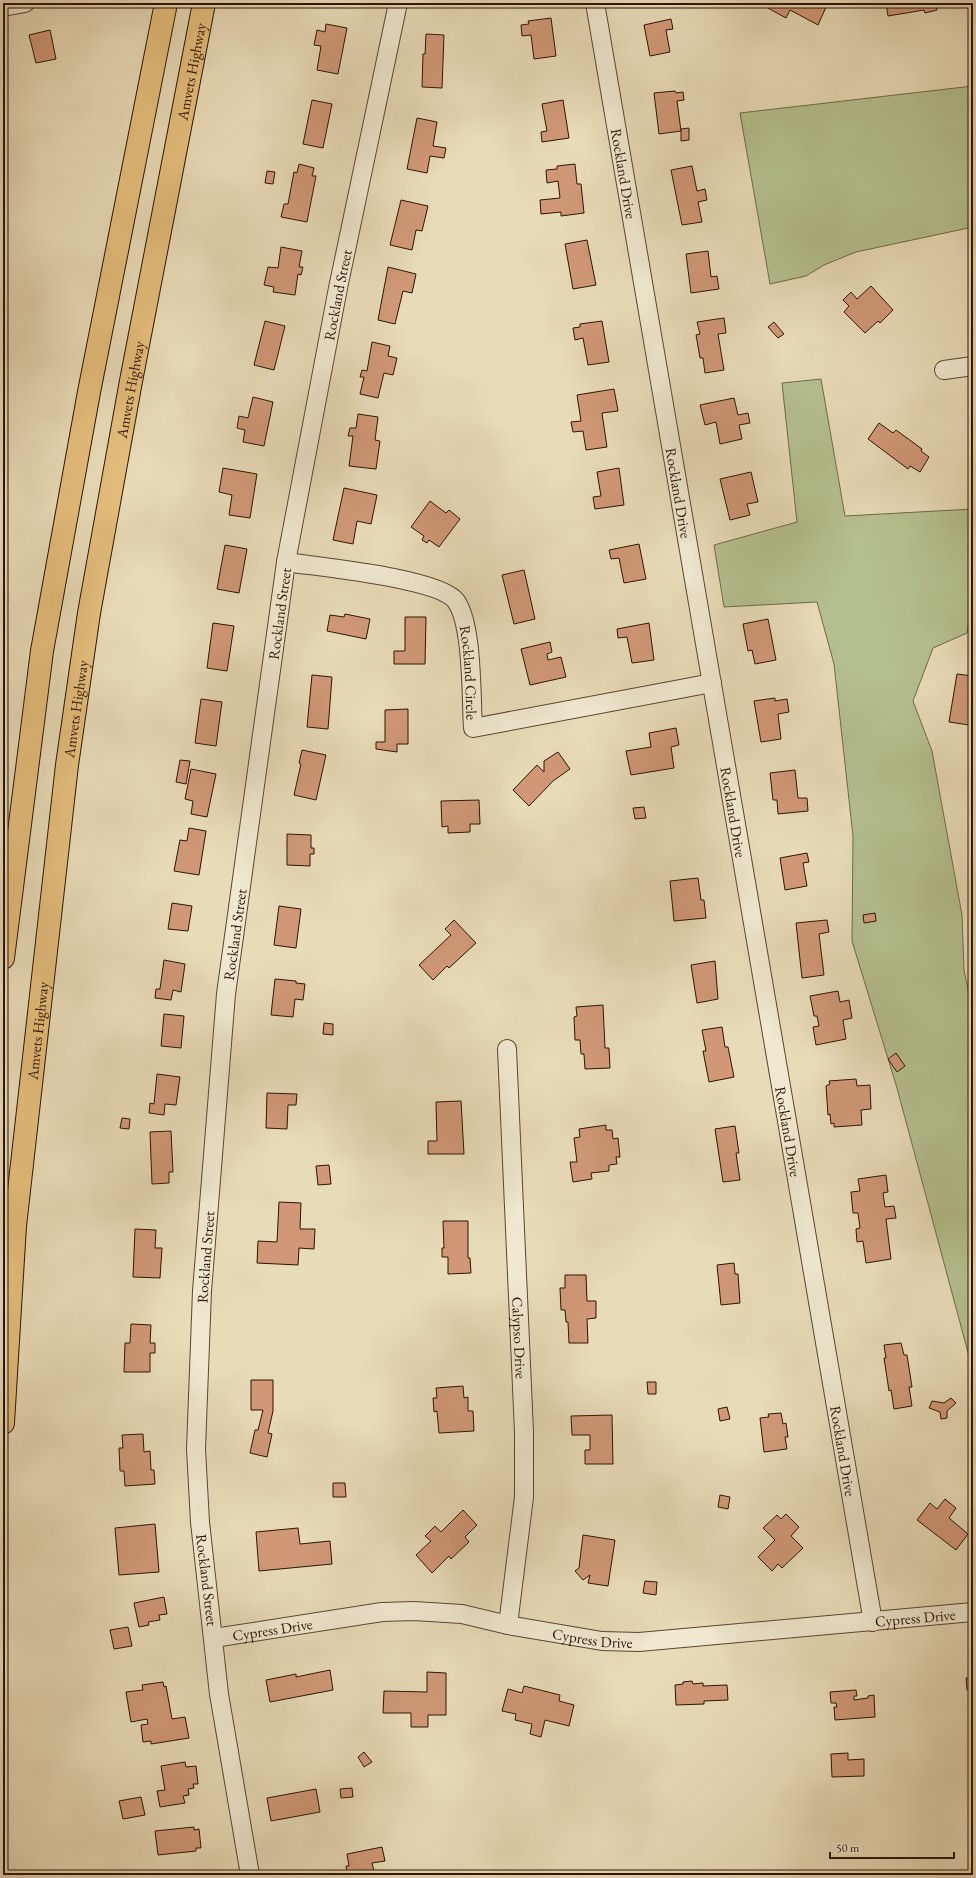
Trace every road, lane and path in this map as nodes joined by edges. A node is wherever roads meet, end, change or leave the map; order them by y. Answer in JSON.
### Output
{"nodes":[{"id":1,"x":25,"y":3,"type":"edge"},
{"id":2,"x":166,"y":3,"type":"edge"},
{"id":3,"x":204,"y":3,"type":"edge"},
{"id":4,"x":398,"y":3,"type":"edge"},
{"id":5,"x":595,"y":3,"type":"edge"},
{"id":6,"x":3,"y":7,"type":"edge"},
{"id":7,"x":973,"y":366,"type":"edge"},
{"id":8,"x":944,"y":370,"type":"dead end"},
{"id":9,"x":286,"y":562,"type":"junction"},
{"id":10,"x":712,"y":683,"type":"junction"},
{"id":11,"x":3,"y":958,"type":"edge"},
{"id":12,"x":508,"y":1049,"type":"dead end"},
{"id":13,"x":3,"y":1423,"type":"edge"},
{"id":14,"x":973,"y":1612,"type":"edge"},
{"id":15,"x":873,"y":1622,"type":"junction"},
{"id":16,"x":508,"y":1625,"type":"junction"},
{"id":17,"x":214,"y":1638,"type":"junction"},
{"id":18,"x":250,"y":1875,"type":"edge"}],
"edges":[{"from":1,"to":6,"type":"street"},
{"from":2,"to":11,"type":"highway"},
{"from":3,"to":13,"type":"highway","name":"Amvets Highway"},
{"from":4,"to":9,"type":"street","name":"Rockland Street"},
{"from":5,"to":10,"type":"street","name":"Rockland Drive"},
{"from":7,"to":8,"type":"street"},
{"from":9,"to":10,"type":"street","name":"Rockland Circle"},
{"from":9,"to":17,"type":"street","name":"Rockland Street"},
{"from":10,"to":15,"type":"street","name":"Rockland Drive"},
{"from":12,"to":16,"type":"street","name":"Calypso Drive"},
{"from":14,"to":15,"type":"street","name":"Cypress Drive"},
{"from":15,"to":16,"type":"street","name":"Cypress Drive"},
{"from":16,"to":17,"type":"street","name":"Cypress Drive"},
{"from":17,"to":18,"type":"street","name":"Rockland Street"}]}
